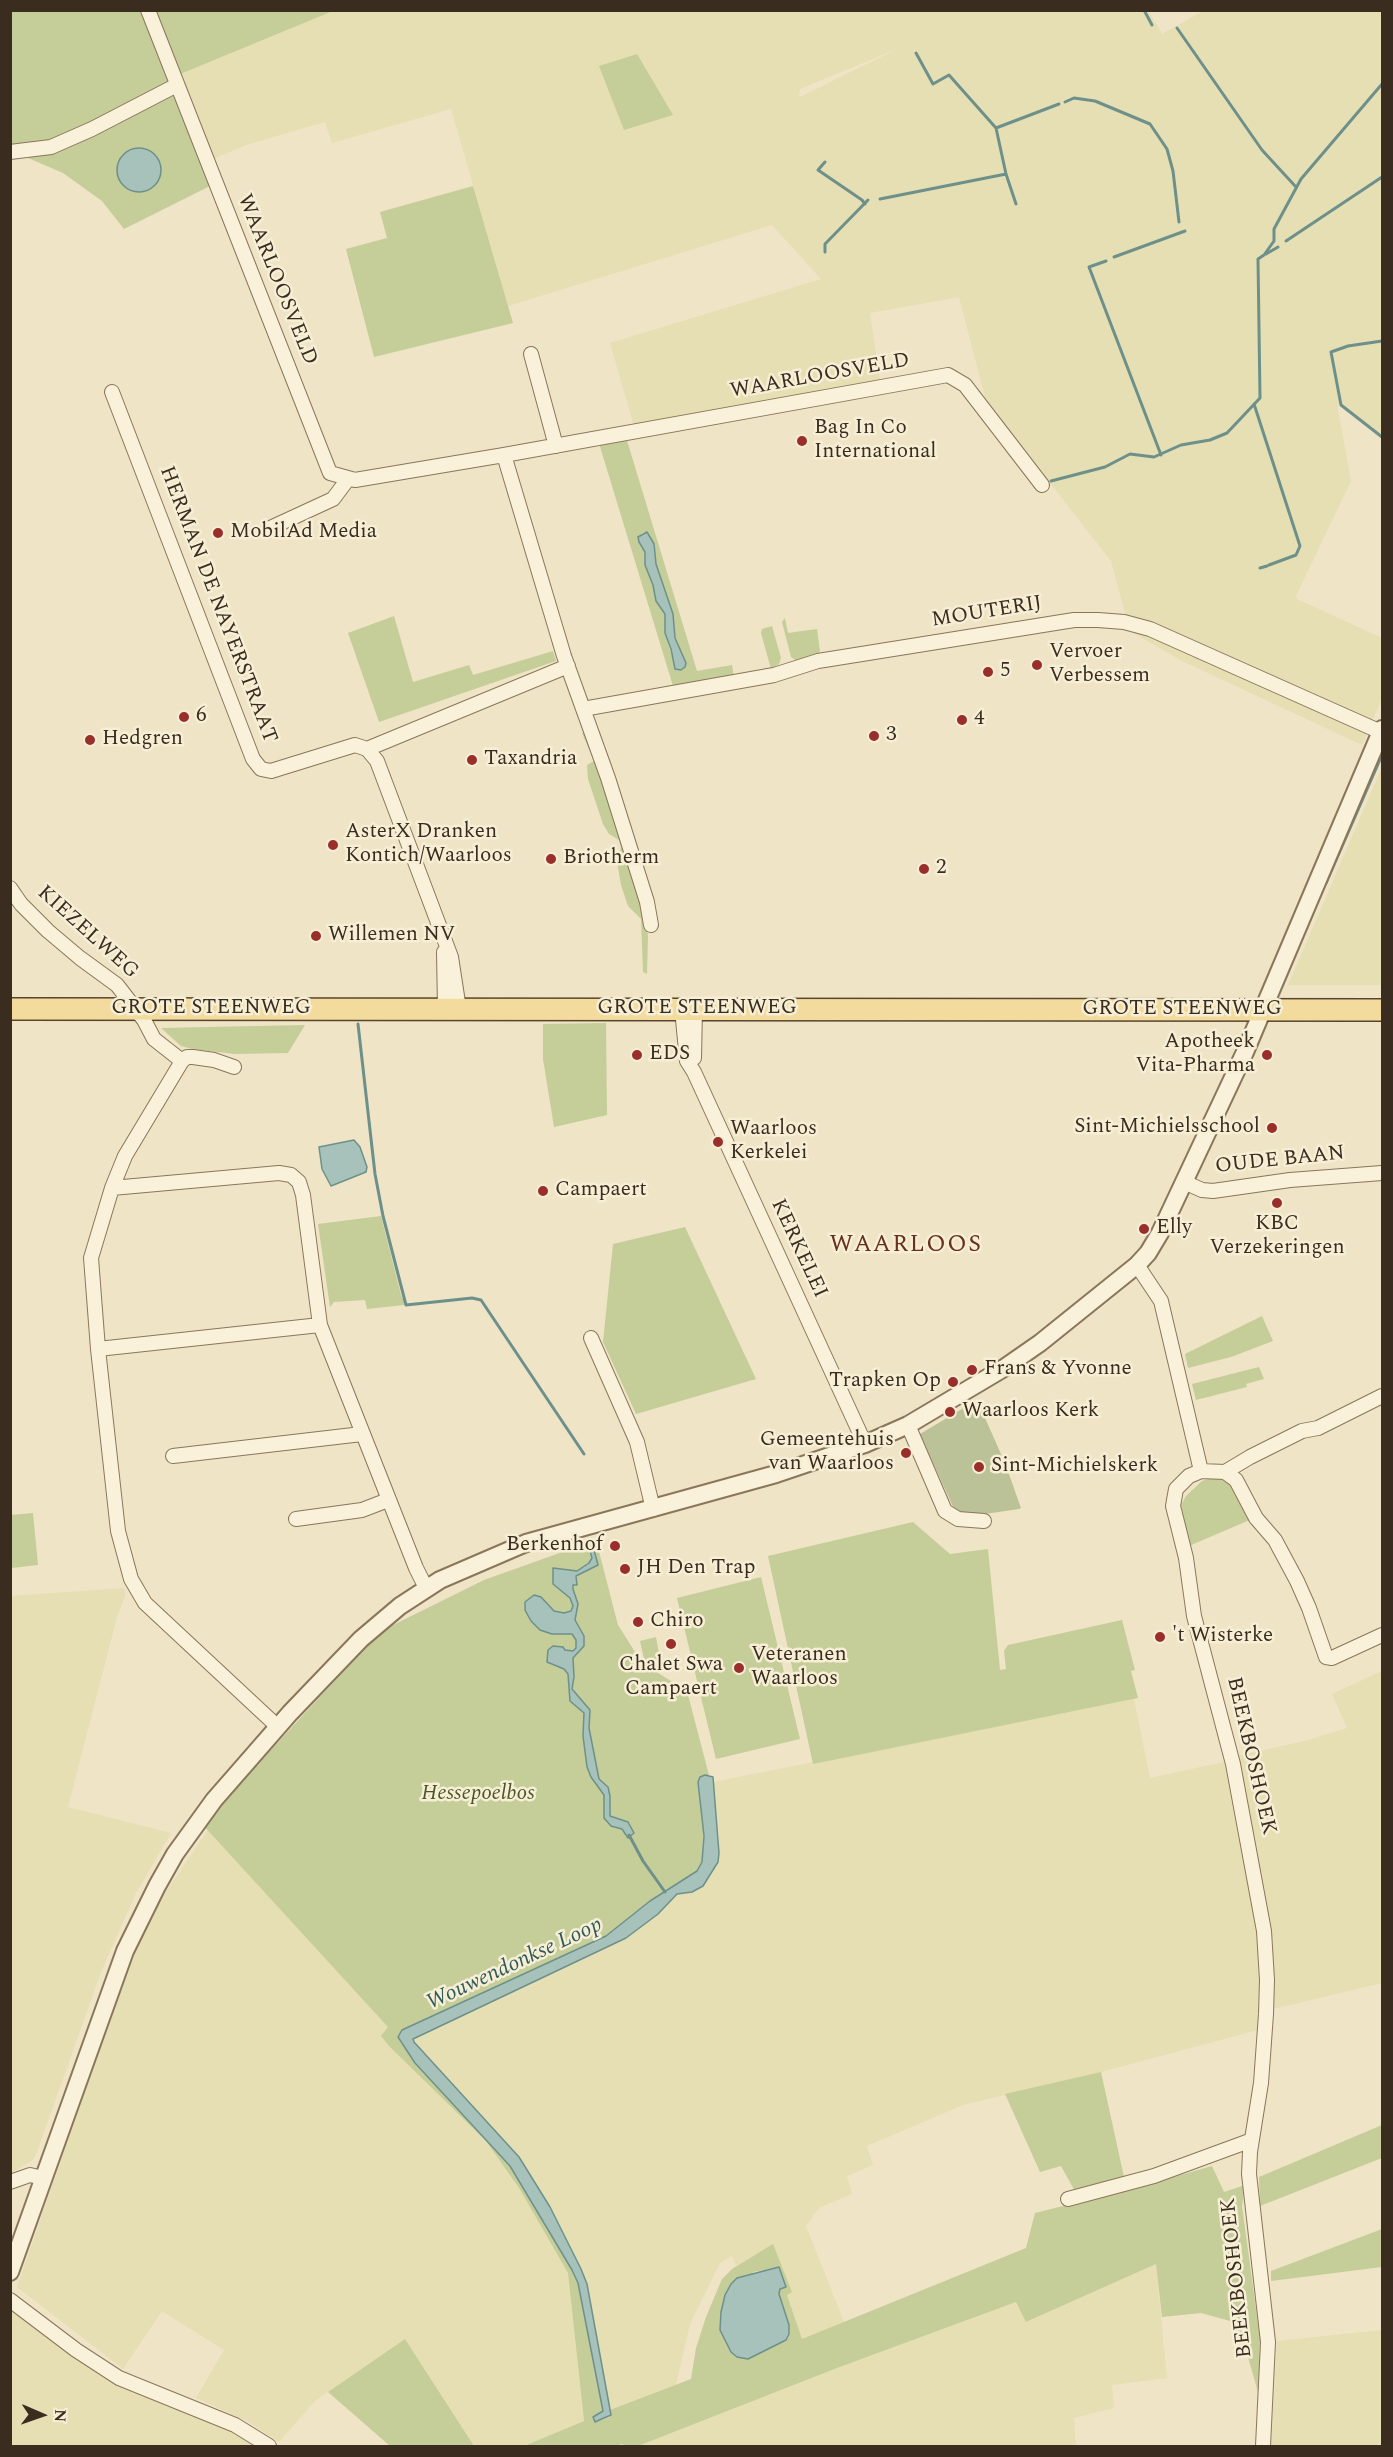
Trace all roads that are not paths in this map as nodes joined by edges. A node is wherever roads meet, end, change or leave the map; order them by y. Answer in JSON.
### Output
{"nodes":[{"id":1,"x":148,"y":10,"type":"edge"},
{"id":2,"x":177,"y":85,"type":"junction"},
{"id":3,"x":10,"y":152,"type":"edge"},
{"id":4,"x":531,"y":354,"type":"dead end"},
{"id":5,"x":112,"y":392,"type":"dead end"},
{"id":6,"x":556,"y":446,"type":"junction"},
{"id":7,"x":504,"y":456,"type":"junction"},
{"id":8,"x":348,"y":479,"type":"junction"},
{"id":9,"x":1042,"y":485,"type":"dead end"},
{"id":10,"x":268,"y":529,"type":"dead end"},
{"id":11,"x":568,"y":666,"type":"junction"},
{"id":12,"x":583,"y":710,"type":"junction"},
{"id":13,"x":1382,"y":730,"type":"edge"},
{"id":14,"x":367,"y":749,"type":"junction"},
{"id":15,"x":10,"y":888,"type":"edge"},
{"id":16,"x":651,"y":925,"type":"dead end"},
{"id":17,"x":10,"y":1009,"type":"edge"},
{"id":18,"x":136,"y":1009,"type":"junction"},
{"id":19,"x":452,"y":1009,"type":"junction"},
{"id":20,"x":689,"y":1009,"type":"junction"},
{"id":21,"x":1262,"y":1010,"type":"junction"},
{"id":22,"x":1383,"y":1010,"type":"edge"},
{"id":23,"x":182,"y":1061,"type":"junction"},
{"id":24,"x":234,"y":1067,"type":"dead end"},
{"id":25,"x":1383,"y":1173,"type":"edge"},
{"id":26,"x":1184,"y":1182,"type":"junction"},
{"id":27,"x":112,"y":1188,"type":"junction"},
{"id":28,"x":1137,"y":1265,"type":"junction"},
{"id":29,"x":320,"y":1325,"type":"junction"},
{"id":30,"x":591,"y":1338,"type":"dead end"},
{"id":31,"x":98,"y":1349,"type":"junction"},
{"id":32,"x":1383,"y":1396,"type":"edge"},
{"id":33,"x":908,"y":1425,"type":"junction"},
{"id":34,"x":362,"y":1434,"type":"junction"},
{"id":35,"x":865,"y":1444,"type":"junction"},
{"id":36,"x":173,"y":1456,"type":"dead end"},
{"id":37,"x":1201,"y":1471,"type":"junction"},
{"id":38,"x":1226,"y":1472,"type":"junction"},
{"id":39,"x":388,"y":1500,"type":"junction"},
{"id":40,"x":653,"y":1509,"type":"junction"},
{"id":41,"x":296,"y":1519,"type":"dead end"},
{"id":42,"x":984,"y":1521,"type":"dead end"},
{"id":43,"x":426,"y":1588,"type":"junction"},
{"id":44,"x":1383,"y":1635,"type":"edge"},
{"id":45,"x":278,"y":1727,"type":"junction"},
{"id":46,"x":1252,"y":2140,"type":"junction"},
{"id":47,"x":43,"y":2178,"type":"junction"},
{"id":48,"x":10,"y":2182,"type":"edge"},
{"id":49,"x":1068,"y":2199,"type":"dead end"},
{"id":50,"x":10,"y":2272,"type":"edge"},
{"id":51,"x":10,"y":2300,"type":"edge"},
{"id":52,"x":269,"y":2446,"type":"edge"},
{"id":53,"x":1263,"y":2446,"type":"edge"}],
"edges":[{"from":1,"to":2,"type":"street","name":"WAARLOOSVELD"},
{"from":2,"to":3,"type":"street"},
{"from":2,"to":8,"type":"street","name":"WAARLOOSVELD"},
{"from":4,"to":6,"type":"street"},
{"from":5,"to":14,"type":"street","name":"HERMAN DE NAYERSTRAAT"},
{"from":6,"to":7,"type":"street","name":"WAARLOOSVELD"},
{"from":6,"to":9,"type":"street","name":"WAARLOOSVELD"},
{"from":7,"to":8,"type":"street","name":"WAARLOOSVELD"},
{"from":7,"to":11,"type":"street"},
{"from":8,"to":10,"type":"street"},
{"from":11,"to":12,"type":"street"},
{"from":11,"to":14,"type":"street"},
{"from":12,"to":13,"type":"street","name":"MOUTERIJ"},
{"from":12,"to":16,"type":"street"},
{"from":13,"to":21,"type":"street"},
{"from":14,"to":19,"type":"street"},
{"from":15,"to":18,"type":"street","name":"KIEZELWEG"},
{"from":17,"to":18,"type":"main road","name":"GROTE STEENWEG"},
{"from":18,"to":19,"type":"main road","name":"GROTE STEENWEG"},
{"from":18,"to":23,"type":"street","name":"KIEZELWEG"},
{"from":19,"to":20,"type":"main road","name":"GROTE STEENWEG"},
{"from":20,"to":21,"type":"main road","name":"GROTE STEENWEG"},
{"from":20,"to":35,"type":"street","name":"KERKELEI"},
{"from":21,"to":22,"type":"main road","name":"GROTE STEENWEG"},
{"from":21,"to":26,"type":"street"},
{"from":23,"to":24,"type":"street"},
{"from":23,"to":27,"type":"street"},
{"from":25,"to":26,"type":"street","name":"OUDE BAAN"},
{"from":26,"to":28,"type":"street"},
{"from":27,"to":29,"type":"street"},
{"from":27,"to":31,"type":"street"},
{"from":28,"to":33,"type":"street"},
{"from":28,"to":37,"type":"street"},
{"from":29,"to":31,"type":"street"},
{"from":29,"to":34,"type":"street"},
{"from":30,"to":40,"type":"street"},
{"from":31,"to":45,"type":"street"},
{"from":32,"to":38,"type":"street"},
{"from":33,"to":35,"type":"street"},
{"from":33,"to":42,"type":"street"},
{"from":34,"to":36,"type":"street"},
{"from":34,"to":39,"type":"street"},
{"from":35,"to":40,"type":"street"},
{"from":37,"to":38,"type":"street"},
{"from":37,"to":46,"type":"street","name":"BEEKBOSHOEK"},
{"from":38,"to":44,"type":"street"},
{"from":39,"to":41,"type":"street"},
{"from":39,"to":43,"type":"street"},
{"from":40,"to":43,"type":"street"},
{"from":43,"to":45,"type":"street"},
{"from":45,"to":47,"type":"street"},
{"from":46,"to":49,"type":"street"},
{"from":46,"to":53,"type":"street","name":"BEEKBOSHOEK"},
{"from":47,"to":48,"type":"street"},
{"from":47,"to":50,"type":"street"},
{"from":51,"to":52,"type":"street"}]}
